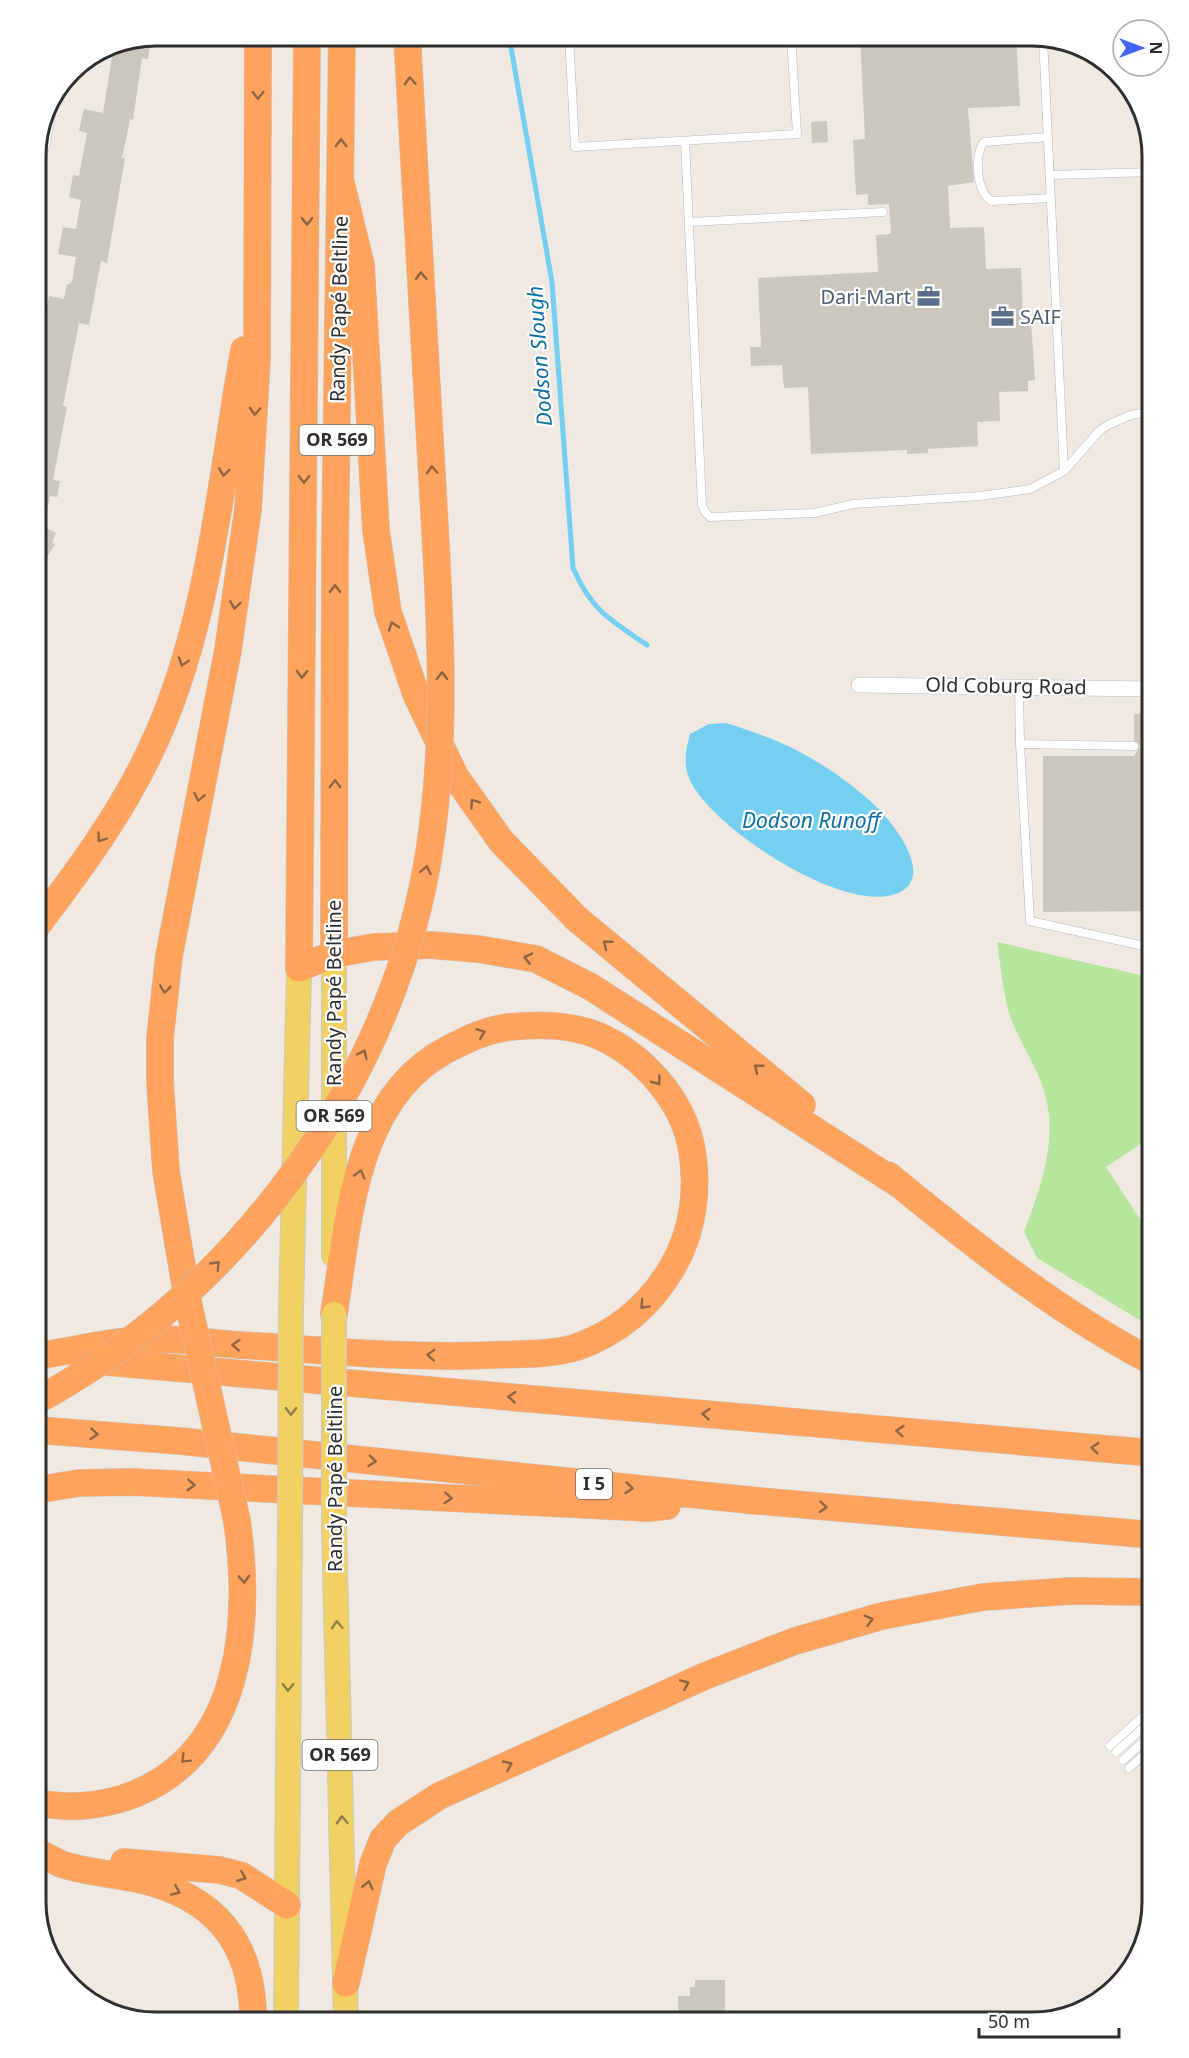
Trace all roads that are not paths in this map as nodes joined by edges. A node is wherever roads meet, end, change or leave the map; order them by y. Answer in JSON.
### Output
{"nodes":[{"id":1,"x":258,"y":47,"type":"edge"},
{"id":2,"x":307,"y":47,"type":"edge"},
{"id":3,"x":342,"y":47,"type":"edge"},
{"id":4,"x":408,"y":47,"type":"edge"},
{"id":5,"x":570,"y":47,"type":"edge"},
{"id":6,"x":792,"y":47,"type":"edge"},
{"id":7,"x":1044,"y":48,"type":"edge"},
{"id":8,"x":1048,"y":137,"type":"junction"},
{"id":9,"x":685,"y":141,"type":"junction"},
{"id":10,"x":1142,"y":172,"type":"edge"},
{"id":11,"x":1050,"y":175,"type":"junction"},
{"id":12,"x":341,"y":183,"type":"junction"},
{"id":13,"x":1051,"y":198,"type":"junction"},
{"id":14,"x":883,"y":212,"type":"dead end"},
{"id":15,"x":689,"y":222,"type":"junction"},
{"id":16,"x":255,"y":290,"type":"junction"},
{"id":17,"x":1142,"y":413,"type":"edge"},
{"id":18,"x":1064,"y":471,"type":"junction"},
{"id":19,"x":859,"y":685,"type":"dead end"},
{"id":20,"x":1019,"y":687,"type":"junction"},
{"id":21,"x":1142,"y":689,"type":"edge"},
{"id":22,"x":1020,"y":744,"type":"junction"},
{"id":23,"x":1134,"y":746,"type":"dead end"},
{"id":24,"x":47,"y":913,"type":"edge"},
{"id":25,"x":1142,"y":946,"type":"edge"},
{"id":26,"x":334,"y":954,"type":"junction"},
{"id":27,"x":299,"y":968,"type":"junction"},
{"id":28,"x":900,"y":1185,"type":"junction"},
{"id":29,"x":334,"y":1314,"type":"junction"},
{"id":30,"x":46,"y":1354,"type":"edge"},
{"id":31,"x":1142,"y":1356,"type":"edge"},
{"id":32,"x":46,"y":1357,"type":"edge"},
{"id":33,"x":46,"y":1394,"type":"edge"},
{"id":34,"x":46,"y":1431,"type":"edge"},
{"id":35,"x":1142,"y":1452,"type":"edge"},
{"id":36,"x":46,"y":1488,"type":"edge"},
{"id":37,"x":748,"y":1500,"type":"junction"},
{"id":38,"x":1142,"y":1534,"type":"edge"},
{"id":39,"x":1142,"y":1592,"type":"edge"},
{"id":40,"x":1142,"y":1719,"type":"edge"},
{"id":41,"x":1142,"y":1727,"type":"edge"},
{"id":42,"x":1142,"y":1743,"type":"edge"},
{"id":43,"x":1142,"y":1757,"type":"edge"},
{"id":44,"x":1123,"y":1760,"type":"dead end"},
{"id":45,"x":1129,"y":1768,"type":"dead end"},
{"id":46,"x":46,"y":1804,"type":"edge"},
{"id":47,"x":46,"y":1853,"type":"edge"},
{"id":48,"x":46,"y":1856,"type":"edge"},
{"id":49,"x":286,"y":1905,"type":"junction"},
{"id":50,"x":346,"y":1983,"type":"junction"},
{"id":51,"x":252,"y":2011,"type":"edge"},
{"id":52,"x":286,"y":2011,"type":"edge"},
{"id":53,"x":346,"y":2011,"type":"edge"}],
"edges":[{"from":1,"to":16,"type":"highway","one_way":true},
{"from":2,"to":27,"type":"highway","name":"Randy Papé Beltline","number":"OR 569","one_way":true},
{"from":12,"to":3,"type":"highway","name":"Randy Papé Beltline","number":"OR 569","one_way":true},
{"from":33,"to":4,"type":"highway","one_way":true,"bridge":true},
{"from":5,"to":9,"type":"lane"},
{"from":6,"to":9,"type":"lane"},
{"from":7,"to":8,"type":"lane"},
{"from":8,"to":11,"type":"lane"},
{"from":8,"to":13,"type":"lane"},
{"from":9,"to":15,"type":"lane"},
{"from":10,"to":11,"type":"lane"},
{"from":11,"to":13,"type":"lane"},
{"from":26,"to":12,"type":"highway","name":"Randy Papé Beltline","number":"OR 569","one_way":true},
{"from":28,"to":12,"type":"highway","one_way":true},
{"from":13,"to":18,"type":"lane"},
{"from":14,"to":15,"type":"lane"},
{"from":15,"to":18,"type":"lane"},
{"from":16,"to":24,"type":"highway","one_way":true},
{"from":16,"to":46,"type":"highway","one_way":true,"bridge":true},
{"from":17,"to":18,"type":"lane"},
{"from":19,"to":20,"type":"street","name":"Old Coburg Road"},
{"from":20,"to":21,"type":"street","name":"Old Coburg Road"},
{"from":20,"to":22,"type":"lane"},
{"from":22,"to":23,"type":"lane"},
{"from":22,"to":25,"type":"lane"},
{"from":26,"to":27,"type":"highway"},
{"from":28,"to":26,"type":"highway","one_way":true},
{"from":26,"to":29,"type":"main road","name":"Randy Papé Beltline","number":"OR 569"},
{"from":27,"to":49,"type":"main road","name":"Randy Papé Beltline","number":"OR 569","one_way":true,"bridge":true},
{"from":28,"to":31,"type":"highway"},
{"from":29,"to":30,"type":"highway","one_way":true},
{"from":50,"to":29,"type":"main road","name":"Randy Papé Beltline","number":"OR 569","one_way":true,"bridge":true},
{"from":35,"to":32,"type":"highway","one_way":true},
{"from":34,"to":37,"type":"highway","number":"I 5","one_way":true},
{"from":36,"to":37,"type":"highway","one_way":true},
{"from":37,"to":38,"type":"highway","number":"I 5","one_way":true},
{"from":50,"to":39,"type":"highway","one_way":true},
{"from":40,"to":41,"type":"lane"},
{"from":42,"to":44,"type":"lane"},
{"from":43,"to":45,"type":"lane"},
{"from":47,"to":49,"type":"highway","one_way":true},
{"from":48,"to":51,"type":"highway","one_way":true},
{"from":49,"to":52,"type":"main road","name":"Randy Papé Beltline","number":"OR 569"},
{"from":50,"to":53,"type":"main road","name":"Randy Papé Beltline","number":"OR 569"}]}
